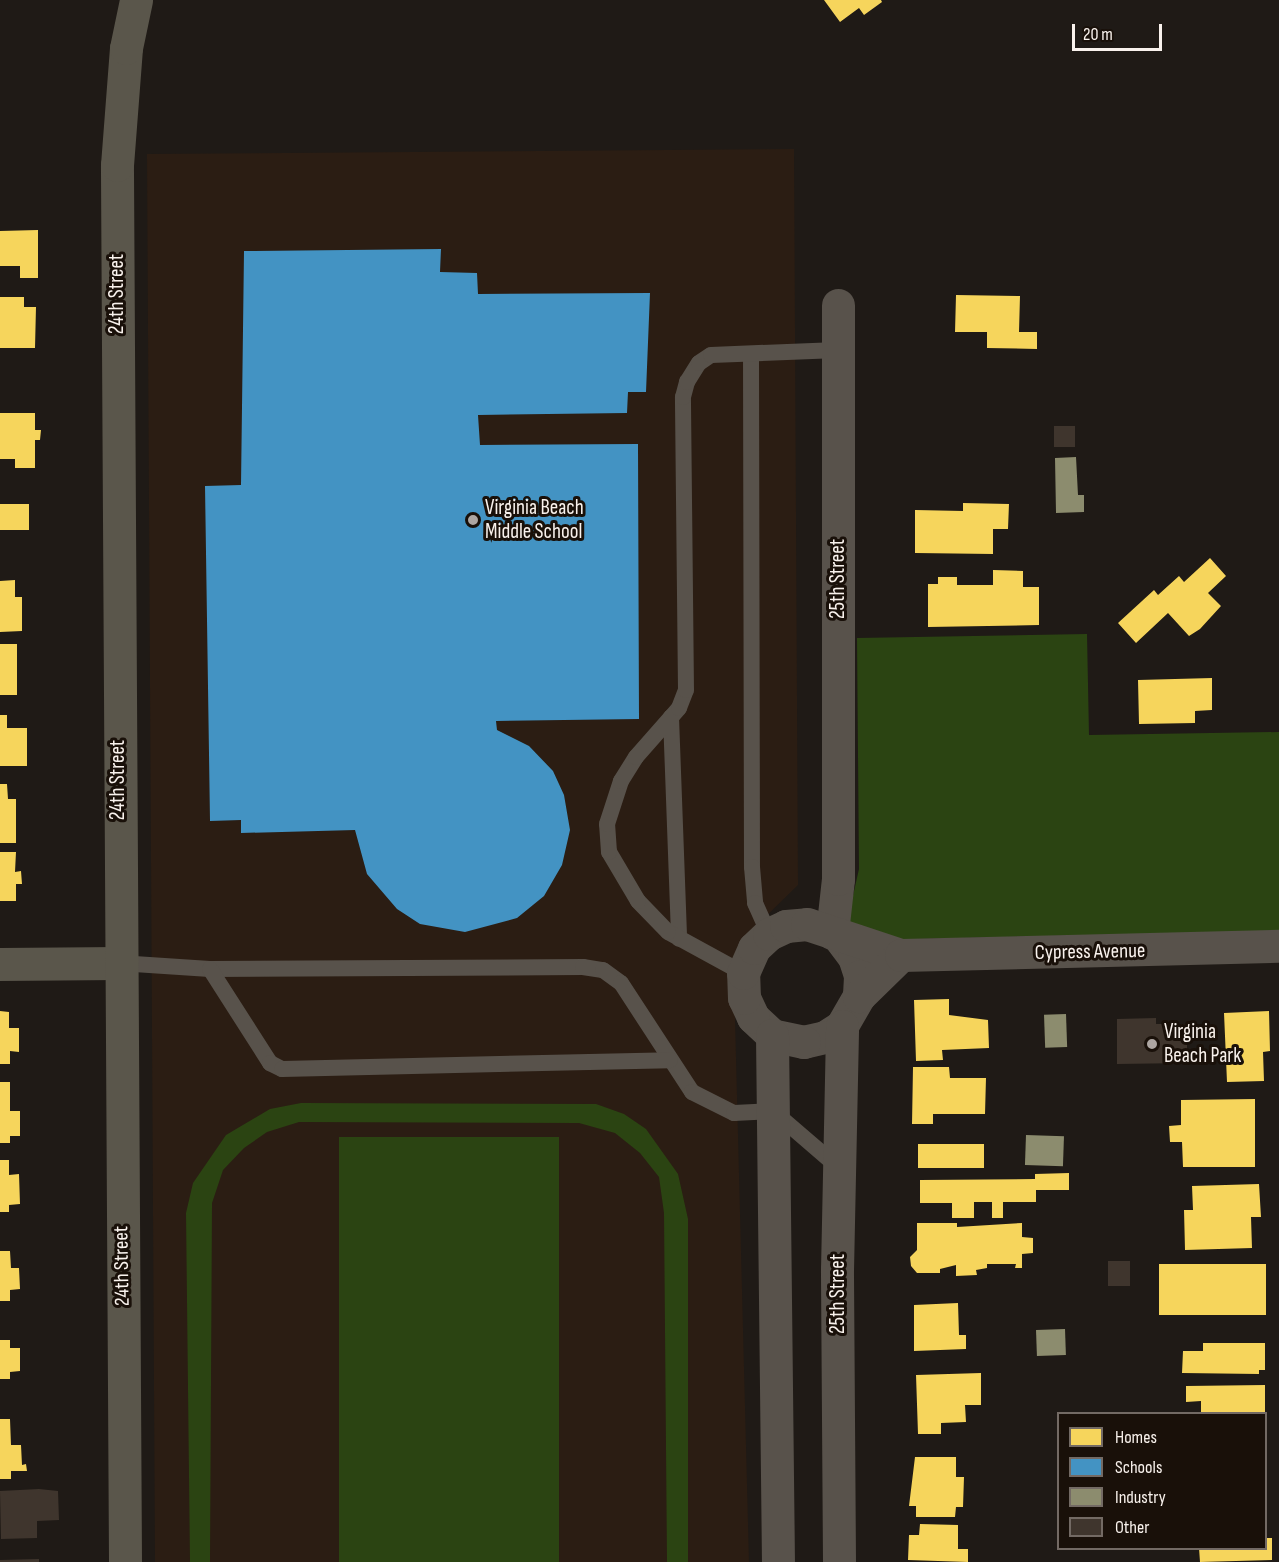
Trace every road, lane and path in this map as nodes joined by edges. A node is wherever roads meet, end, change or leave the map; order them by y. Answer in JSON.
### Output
{"nodes":[{"id":1,"x":136,"y":0,"type":"edge"},
{"id":2,"x":838,"y":305,"type":"dead end"},
{"id":3,"x":838,"y":350,"type":"junction"},
{"id":4,"x":751,"y":354,"type":"junction"},
{"id":5,"x":670,"y":717,"type":"junction"},
{"id":6,"x":837,"y":853,"type":"junction"},
{"id":7,"x":777,"y":930,"type":"junction"},
{"id":8,"x":835,"y":935,"type":"junction"},
{"id":9,"x":679,"y":939,"type":"junction"},
{"id":10,"x":1279,"y":946,"type":"edge"},
{"id":11,"x":901,"y":955,"type":"junction"},
{"id":12,"x":119,"y":963,"type":"junction"},
{"id":13,"x":0,"y":964,"type":"edge"},
{"id":14,"x":210,"y":969,"type":"junction"},
{"id":15,"x":743,"y":973,"type":"junction"},
{"id":16,"x":860,"y":996,"type":"junction"},
{"id":17,"x":842,"y":1026,"type":"junction"},
{"id":18,"x":772,"y":1035,"type":"junction"},
{"id":19,"x":670,"y":1060,"type":"junction"},
{"id":20,"x":773,"y":1111,"type":"junction"},
{"id":21,"x":839,"y":1168,"type":"junction"},
{"id":22,"x":125,"y":1562,"type":"edge"},
{"id":23,"x":778,"y":1562,"type":"edge"},
{"id":24,"x":839,"y":1562,"type":"edge"}],
"edges":[{"from":1,"to":12,"type":"street","name":"24th Street"},
{"from":2,"to":3,"type":"street","name":"25th Street"},
{"from":3,"to":4,"type":"lane"},
{"from":3,"to":6,"type":"street","name":"25th Street"},
{"from":4,"to":5,"type":"lane"},
{"from":4,"to":7,"type":"lane"},
{"from":5,"to":9,"type":"lane"},
{"from":5,"to":9,"type":"lane"},
{"from":6,"to":7,"type":"street","name":"25th Street"},
{"from":6,"to":8,"type":"street","name":"25th Street"},
{"from":7,"to":8,"type":"street"},
{"from":7,"to":15,"type":"street","name":"25th Street"},
{"from":8,"to":11,"type":"street","name":"Cypress Avenue"},
{"from":8,"to":16,"type":"street"},
{"from":9,"to":15,"type":"lane"},
{"from":10,"to":11,"type":"street","name":"Cypress Avenue"},
{"from":11,"to":16,"type":"street"},
{"from":12,"to":13,"type":"street"},
{"from":12,"to":14,"type":"lane"},
{"from":12,"to":22,"type":"street","name":"24th Street"},
{"from":14,"to":19,"type":"lane"},
{"from":14,"to":19,"type":"lane"},
{"from":15,"to":18,"type":"street"},
{"from":16,"to":17,"type":"street","name":"25th Street"},
{"from":17,"to":18,"type":"street"},
{"from":17,"to":21,"type":"street","name":"25th Street"},
{"from":18,"to":20,"type":"street"},
{"from":19,"to":20,"type":"lane"},
{"from":20,"to":21,"type":"lane"},
{"from":20,"to":23,"type":"street"},
{"from":21,"to":24,"type":"street","name":"25th Street"}]}
